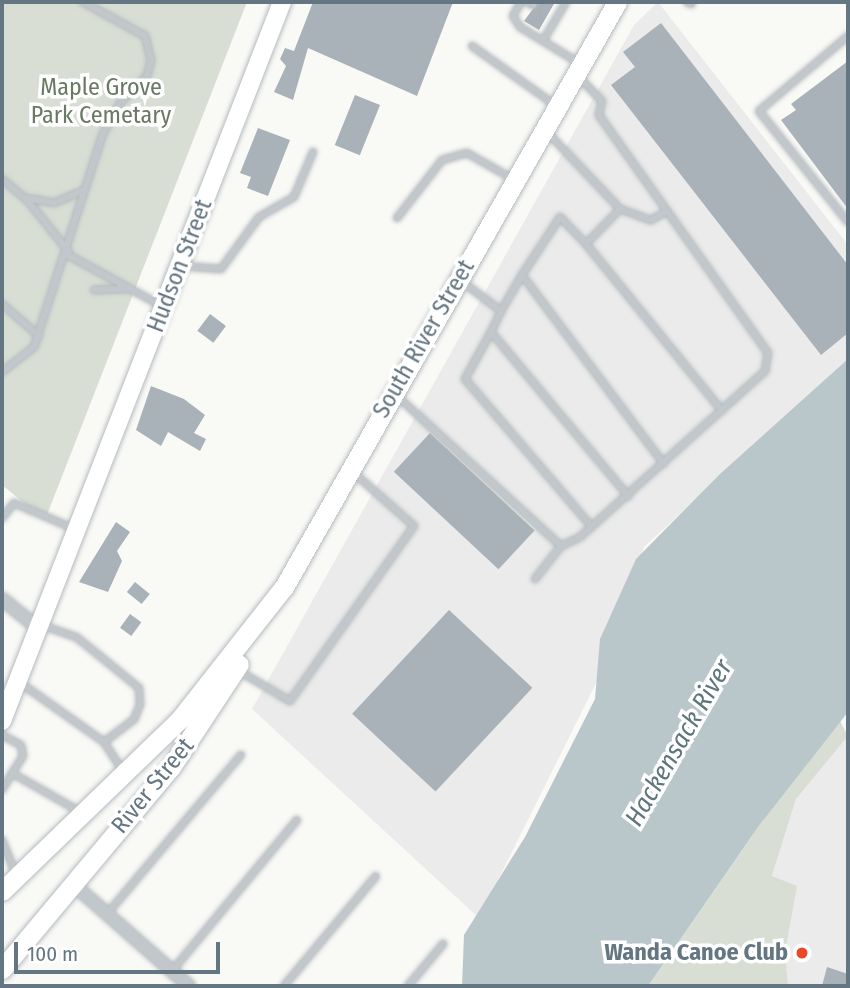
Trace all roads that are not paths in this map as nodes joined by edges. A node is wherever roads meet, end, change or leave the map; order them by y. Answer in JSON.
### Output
{"nodes":[{"id":1,"x":83,"y":2,"type":"edge"},
{"id":2,"x":282,"y":2,"type":"edge"},
{"id":3,"x":521,"y":2,"type":"edge"},
{"id":4,"x":565,"y":2,"type":"edge"},
{"id":5,"x":617,"y":2,"type":"edge"},
{"id":6,"x":548,"y":13,"type":"dead end"},
{"id":7,"x":557,"y":18,"type":"junction"},
{"id":8,"x":848,"y":36,"type":"edge"},
{"id":9,"x":543,"y":41,"type":"junction"},
{"id":10,"x":472,"y":46,"type":"dead end"},
{"id":11,"x":578,"y":69,"type":"junction"},
{"id":12,"x":557,"y":106,"type":"junction"},
{"id":13,"x":544,"y":129,"type":"junction"},
{"id":14,"x":313,"y":152,"type":"dead end"},
{"id":15,"x":2,"y":179,"type":"edge"},
{"id":16,"x":515,"y":180,"type":"junction"},
{"id":17,"x":85,"y":190,"type":"junction"},
{"id":18,"x":21,"y":195,"type":"junction"},
{"id":19,"x":620,"y":209,"type":"junction"},
{"id":20,"x":667,"y":211,"type":"junction"},
{"id":21,"x":397,"y":218,"type":"dead end"},
{"id":22,"x":848,"y":222,"type":"edge"},
{"id":23,"x":586,"y":244,"type":"junction"},
{"id":24,"x":68,"y":253,"type":"junction"},
{"id":25,"x":180,"y":266,"type":"junction"},
{"id":26,"x":522,"y":275,"type":"junction"},
{"id":27,"x":458,"y":279,"type":"junction"},
{"id":28,"x":132,"y":289,"type":"junction"},
{"id":29,"x":94,"y":290,"type":"dead end"},
{"id":30,"x":2,"y":304,"type":"edge"},
{"id":31,"x":164,"y":307,"type":"junction"},
{"id":32,"x":501,"y":311,"type":"junction"},
{"id":33,"x":491,"y":332,"type":"junction"},
{"id":34,"x":39,"y":336,"type":"junction"},
{"id":35,"x":2,"y":372,"type":"edge"},
{"id":36,"x":394,"y":393,"type":"junction"},
{"id":37,"x":722,"y":411,"type":"junction"},
{"id":38,"x":664,"y":464,"type":"junction"},
{"id":39,"x":350,"y":470,"type":"junction"},
{"id":40,"x":628,"y":496,"type":"junction"},
{"id":41,"x":2,"y":518,"type":"edge"},
{"id":42,"x":592,"y":527,"type":"junction"},
{"id":43,"x":78,"y":530,"type":"junction"},
{"id":44,"x":561,"y":546,"type":"junction"},
{"id":45,"x":535,"y":579,"type":"dead end"},
{"id":46,"x":2,"y":599,"type":"edge"},
{"id":47,"x":38,"y":626,"type":"junction"},
{"id":48,"x":229,"y":670,"type":"junction"},
{"id":49,"x":17,"y":681,"type":"junction"},
{"id":50,"x":2,"y":721,"type":"edge"},
{"id":51,"x":2,"y":735,"type":"edge"},
{"id":52,"x":104,"y":742,"type":"junction"},
{"id":53,"x":241,"y":755,"type":"dead end"},
{"id":54,"x":12,"y":773,"type":"junction"},
{"id":55,"x":124,"y":774,"type":"junction"},
{"id":56,"x":2,"y":790,"type":"edge"},
{"id":57,"x":84,"y":814,"type":"junction"},
{"id":58,"x":297,"y":820,"type":"dead end"},
{"id":59,"x":2,"y":841,"type":"edge"},
{"id":60,"x":376,"y":876,"type":"dead end"},
{"id":61,"x":72,"y":884,"type":"junction"},
{"id":62,"x":7,"y":885,"type":"edge"},
{"id":63,"x":107,"y":914,"type":"junction"},
{"id":64,"x":443,"y":944,"type":"dead end"},
{"id":65,"x":2,"y":970,"type":"edge"},
{"id":66,"x":172,"y":971,"type":"junction"},
{"id":67,"x":189,"y":986,"type":"edge"},
{"id":68,"x":284,"y":986,"type":"edge"},
{"id":69,"x":408,"y":986,"type":"edge"}],
"edges":[{"from":1,"to":17,"type":"lane"},
{"from":2,"to":25,"type":"main road","name":"Hudson Street"},
{"from":3,"to":9,"type":"lane"},
{"from":4,"to":7,"type":"lane"},
{"from":5,"to":11,"type":"main road","name":"South River Street"},
{"from":6,"to":7,"type":"lane"},
{"from":7,"to":9,"type":"lane"},
{"from":8,"to":22,"type":"lane"},
{"from":9,"to":11,"type":"lane"},
{"from":10,"to":12,"type":"lane"},
{"from":11,"to":12,"type":"main road","name":"South River Street"},
{"from":11,"to":20,"type":"lane"},
{"from":12,"to":13,"type":"main road","name":"South River Street"},
{"from":13,"to":16,"type":"main road","name":"South River Street"},
{"from":13,"to":19,"type":"lane"},
{"from":14,"to":25,"type":"lane"},
{"from":15,"to":18,"type":"lane"},
{"from":16,"to":21,"type":"lane"},
{"from":16,"to":27,"type":"main road","name":"South River Street"},
{"from":17,"to":18,"type":"lane"},
{"from":17,"to":24,"type":"lane"},
{"from":18,"to":24,"type":"lane"},
{"from":19,"to":20,"type":"lane"},
{"from":19,"to":23,"type":"lane"},
{"from":20,"to":37,"type":"lane"},
{"from":23,"to":26,"type":"lane"},
{"from":23,"to":37,"type":"lane"},
{"from":24,"to":28,"type":"lane"},
{"from":24,"to":34,"type":"lane"},
{"from":25,"to":31,"type":"main road","name":"Hudson Street"},
{"from":26,"to":32,"type":"lane"},
{"from":26,"to":38,"type":"lane"},
{"from":27,"to":32,"type":"lane"},
{"from":27,"to":36,"type":"main road","name":"South River Street"},
{"from":28,"to":29,"type":"lane"},
{"from":28,"to":31,"type":"lane"},
{"from":30,"to":34,"type":"lane"},
{"from":31,"to":43,"type":"main road","name":"Hudson Street"},
{"from":32,"to":33,"type":"lane"},
{"from":33,"to":40,"type":"lane"},
{"from":33,"to":42,"type":"lane"},
{"from":34,"to":35,"type":"lane"},
{"from":36,"to":39,"type":"main road","name":"South River Street"},
{"from":36,"to":44,"type":"lane"},
{"from":37,"to":38,"type":"lane"},
{"from":38,"to":40,"type":"lane"},
{"from":39,"to":48,"type":"main road","name":"South River Street"},
{"from":39,"to":48,"type":"lane"},
{"from":40,"to":42,"type":"lane"},
{"from":41,"to":43,"type":"lane"},
{"from":42,"to":44,"type":"lane"},
{"from":43,"to":47,"type":"main road","name":"Hudson Street"},
{"from":44,"to":45,"type":"lane"},
{"from":46,"to":47,"type":"street"},
{"from":47,"to":49,"type":"main road","name":"Hudson Street"},
{"from":47,"to":52,"type":"lane"},
{"from":48,"to":55,"type":"main road","name":"River Street"},
{"from":48,"to":61,"type":"main road","name":"River Street"},
{"from":49,"to":50,"type":"main road","name":"Hudson Street"},
{"from":49,"to":52,"type":"lane"},
{"from":51,"to":54,"type":"lane"},
{"from":52,"to":55,"type":"lane"},
{"from":53,"to":63,"type":"lane"},
{"from":54,"to":56,"type":"lane"},
{"from":54,"to":57,"type":"lane"},
{"from":55,"to":57,"type":"main road","name":"River Street"},
{"from":57,"to":62,"type":"main road","name":"River Street"},
{"from":58,"to":66,"type":"lane"},
{"from":59,"to":62,"type":"lane"},
{"from":60,"to":68,"type":"lane"},
{"from":61,"to":63,"type":"street"},
{"from":61,"to":65,"type":"main road","name":"River Street"},
{"from":63,"to":66,"type":"street"},
{"from":64,"to":69,"type":"lane"},
{"from":66,"to":67,"type":"street"}]}
